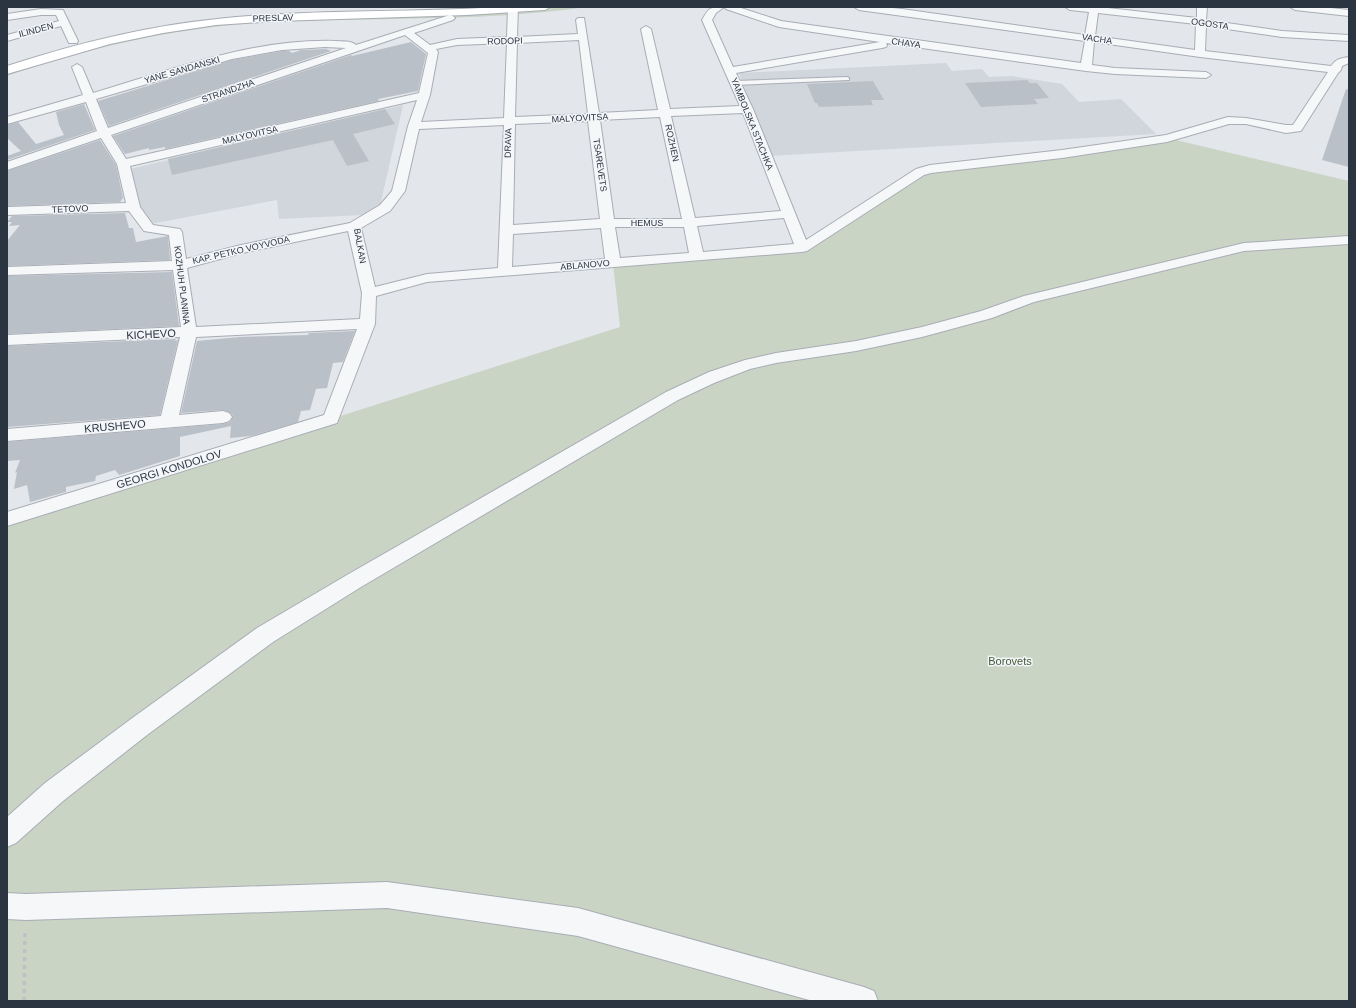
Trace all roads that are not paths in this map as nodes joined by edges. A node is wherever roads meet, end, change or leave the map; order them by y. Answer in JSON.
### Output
{"nodes":[{"id":1,"x":545,"y":7,"type":"edge"},
{"id":2,"x":719,"y":7,"type":"edge"},
{"id":3,"x":729,"y":7,"type":"edge"},
{"id":4,"x":859,"y":7,"type":"edge"},
{"id":5,"x":1070,"y":7,"type":"edge"},
{"id":6,"x":1202,"y":7,"type":"edge"},
{"id":7,"x":1296,"y":7,"type":"edge"},
{"id":8,"x":1094,"y":8,"type":"edge"},
{"id":9,"x":512,"y":10,"type":"edge"},
{"id":10,"x":1349,"y":13,"type":"edge"},
{"id":11,"x":932,"y":15,"type":"edge"},
{"id":12,"x":7,"y":17,"type":"edge"},
{"id":13,"x":450,"y":18,"type":"dead end"},
{"id":14,"x":581,"y":20,"type":"dead end"},
{"id":15,"x":65,"y":22,"type":"junction"},
{"id":16,"x":1202,"y":22,"type":"junction"},
{"id":17,"x":646,"y":29,"type":"dead end"},
{"id":18,"x":407,"y":32,"type":"junction"},
{"id":19,"x":7,"y":38,"type":"edge"},
{"id":20,"x":583,"y":38,"type":"junction"},
{"id":21,"x":1090,"y":38,"type":"junction"},
{"id":22,"x":1349,"y":38,"type":"edge"},
{"id":23,"x":511,"y":40,"type":"junction"},
{"id":24,"x":73,"y":41,"type":"dead end"},
{"id":25,"x":899,"y":42,"type":"junction"},
{"id":26,"x":362,"y":46,"type":"junction"},
{"id":27,"x":428,"y":48,"type":"junction"},
{"id":28,"x":1200,"y":54,"type":"junction"},
{"id":29,"x":1349,"y":60,"type":"edge"},
{"id":30,"x":77,"y":67,"type":"dead end"},
{"id":31,"x":1086,"y":68,"type":"junction"},
{"id":32,"x":7,"y":70,"type":"edge"},
{"id":33,"x":1336,"y":70,"type":"junction"},
{"id":34,"x":730,"y":71,"type":"junction"},
{"id":35,"x":1206,"y":76,"type":"dead end"},
{"id":36,"x":847,"y":79,"type":"dead end"},
{"id":37,"x":735,"y":83,"type":"junction"},
{"id":38,"x":424,"y":94,"type":"junction"},
{"id":39,"x":89,"y":97,"type":"junction"},
{"id":40,"x":747,"y":109,"type":"junction"},
{"id":41,"x":665,"y":113,"type":"junction"},
{"id":42,"x":594,"y":117,"type":"junction"},
{"id":43,"x":7,"y":121,"type":"edge"},
{"id":44,"x":509,"y":122,"type":"junction"},
{"id":45,"x":414,"y":126,"type":"junction"},
{"id":46,"x":104,"y":133,"type":"junction"},
{"id":47,"x":123,"y":164,"type":"junction"},
{"id":48,"x":7,"y":166,"type":"edge"},
{"id":49,"x":134,"y":207,"type":"junction"},
{"id":50,"x":7,"y":211,"type":"edge"},
{"id":51,"x":788,"y":214,"type":"junction"},
{"id":52,"x":608,"y":223,"type":"junction"},
{"id":53,"x":689,"y":223,"type":"junction"},
{"id":54,"x":354,"y":226,"type":"junction"},
{"id":55,"x":506,"y":230,"type":"junction"},
{"id":56,"x":1349,"y":240,"type":"edge"},
{"id":57,"x":802,"y":248,"type":"junction"},
{"id":58,"x":697,"y":256,"type":"junction"},
{"id":59,"x":613,"y":263,"type":"junction"},
{"id":60,"x":180,"y":265,"type":"junction"},
{"id":61,"x":7,"y":271,"type":"edge"},
{"id":62,"x":505,"y":272,"type":"junction"},
{"id":63,"x":369,"y":293,"type":"junction"},
{"id":64,"x":367,"y":324,"type":"junction"},
{"id":65,"x":188,"y":332,"type":"junction"},
{"id":66,"x":7,"y":340,"type":"edge"},
{"id":67,"x":223,"y":416,"type":"dead end"},
{"id":68,"x":331,"y":419,"type":"joint"},
{"id":69,"x":169,"y":421,"type":"junction"},
{"id":70,"x":7,"y":435,"type":"edge"},
{"id":71,"x":7,"y":518,"type":"edge"},
{"id":72,"x":7,"y":834,"type":"edge"},
{"id":73,"x":16,"y":906,"type":"edge"},
{"id":74,"x":864,"y":1001,"type":"edge"}],
"edges":[{"from":1,"to":9,"type":"main road","name":"PRESLAV"},
{"from":2,"to":34,"type":"street","name":"YAMBOLSKA STACHKA"},
{"from":3,"to":25,"type":"street","name":"CHAYA"},
{"from":4,"to":11,"type":"street","name":"VACHA"},
{"from":5,"to":8,"type":"street","name":"OGOSTA"},
{"from":6,"to":16,"type":"street"},
{"from":7,"to":10,"type":"street"},
{"from":8,"to":16,"type":"street","name":"OGOSTA"},
{"from":8,"to":21,"type":"street"},
{"from":9,"to":23,"type":"street","name":"DRAVA"},
{"from":9,"to":32,"type":"main road","name":"PRESLAV"},
{"from":11,"to":21,"type":"street","name":"VACHA"},
{"from":12,"to":15,"type":"street"},
{"from":13,"to":18,"type":"street","name":"STRANDZHA"},
{"from":14,"to":20,"type":"street","name":"TSAREVETS"},
{"from":15,"to":19,"type":"street","name":"ILINDEN"},
{"from":15,"to":24,"type":"street"},
{"from":16,"to":22,"type":"street","name":"OGOSTA"},
{"from":16,"to":28,"type":"street"},
{"from":17,"to":41,"type":"street","name":"ROZHEN"},
{"from":18,"to":26,"type":"street","name":"STRANDZHA"},
{"from":18,"to":27,"type":"street"},
{"from":20,"to":23,"type":"street","name":"RODOPI"},
{"from":20,"to":42,"type":"street","name":"TSAREVETS"},
{"from":21,"to":28,"type":"street","name":"VACHA"},
{"from":21,"to":31,"type":"street"},
{"from":23,"to":27,"type":"street","name":"RODOPI"},
{"from":23,"to":44,"type":"street","name":"DRAVA"},
{"from":25,"to":31,"type":"street","name":"CHAYA"},
{"from":25,"to":34,"type":"street"},
{"from":26,"to":39,"type":"street","name":"YANE SANDANSKI"},
{"from":26,"to":46,"type":"street","name":"STRANDZHA"},
{"from":27,"to":38,"type":"street","name":"BALKAN"},
{"from":28,"to":33,"type":"street","name":"VACHA"},
{"from":29,"to":33,"type":"street"},
{"from":30,"to":39,"type":"street","name":"KOZHUH PLANINA"},
{"from":31,"to":35,"type":"street","name":"CHAYA"},
{"from":33,"to":57,"type":"street"},
{"from":34,"to":37,"type":"street","name":"YAMBOLSKA STACHKA"},
{"from":36,"to":37,"type":"lane"},
{"from":37,"to":40,"type":"street","name":"YAMBOLSKA STACHKA"},
{"from":38,"to":45,"type":"street","name":"BALKAN"},
{"from":38,"to":47,"type":"street","name":"MALYOVITSA"},
{"from":39,"to":43,"type":"street","name":"YANE SANDANSKI"},
{"from":39,"to":46,"type":"street","name":"KOZHUH PLANINA"},
{"from":40,"to":41,"type":"street","name":"MALYOVITSA"},
{"from":40,"to":51,"type":"street","name":"YAMBOLSKA STACHKA"},
{"from":41,"to":42,"type":"street","name":"MALYOVITSA"},
{"from":41,"to":53,"type":"street","name":"ROZHEN"},
{"from":42,"to":44,"type":"street","name":"MALYOVITSA"},
{"from":42,"to":52,"type":"street","name":"TSAREVETS"},
{"from":44,"to":45,"type":"street","name":"MALYOVITSA"},
{"from":44,"to":55,"type":"street","name":"DRAVA"},
{"from":45,"to":54,"type":"street","name":"BALKAN"},
{"from":46,"to":47,"type":"street","name":"KOZHUH PLANINA"},
{"from":46,"to":48,"type":"street","name":"STRANDZHA"},
{"from":47,"to":49,"type":"street","name":"KOZHUH PLANINA"},
{"from":49,"to":50,"type":"street","name":"TETOVO"},
{"from":49,"to":60,"type":"street","name":"KOZHUH PLANINA"},
{"from":51,"to":53,"type":"street","name":"HEMUS"},
{"from":51,"to":57,"type":"street","name":"YAMBOLSKA STACHKA"},
{"from":52,"to":53,"type":"street","name":"HEMUS"},
{"from":52,"to":55,"type":"street","name":"HEMUS"},
{"from":52,"to":59,"type":"street","name":"TSAREVETS"},
{"from":53,"to":58,"type":"street","name":"ROZHEN"},
{"from":54,"to":60,"type":"street","name":"KAP. PETKO VOYVODA"},
{"from":54,"to":63,"type":"street","name":"BALKAN"},
{"from":55,"to":62,"type":"street","name":"DRAVA"},
{"from":56,"to":72,"type":"street"},
{"from":57,"to":58,"type":"street","name":"ABLANOVO"},
{"from":58,"to":59,"type":"street","name":"ABLANOVO"},
{"from":59,"to":62,"type":"street","name":"ABLANOVO"},
{"from":60,"to":61,"type":"street","name":"KAP. PETKO VOYVODA"},
{"from":60,"to":65,"type":"street","name":"KOZHUH PLANINA"},
{"from":62,"to":63,"type":"street","name":"ABLANOVO"},
{"from":63,"to":64,"type":"street","name":"BALKAN"},
{"from":64,"to":65,"type":"street","name":"KICHEVO"},
{"from":64,"to":68,"type":"street","name":"BALKAN"},
{"from":65,"to":66,"type":"street","name":"KICHEVO"},
{"from":65,"to":69,"type":"street","name":"KOZHUH PLANINA"},
{"from":67,"to":69,"type":"street","name":"KRUSHEVO"},
{"from":68,"to":71,"type":"street","name":"GEORGI KONDOLOV"},
{"from":69,"to":70,"type":"street","name":"KRUSHEVO"},
{"from":73,"to":74,"type":"street"}]}
